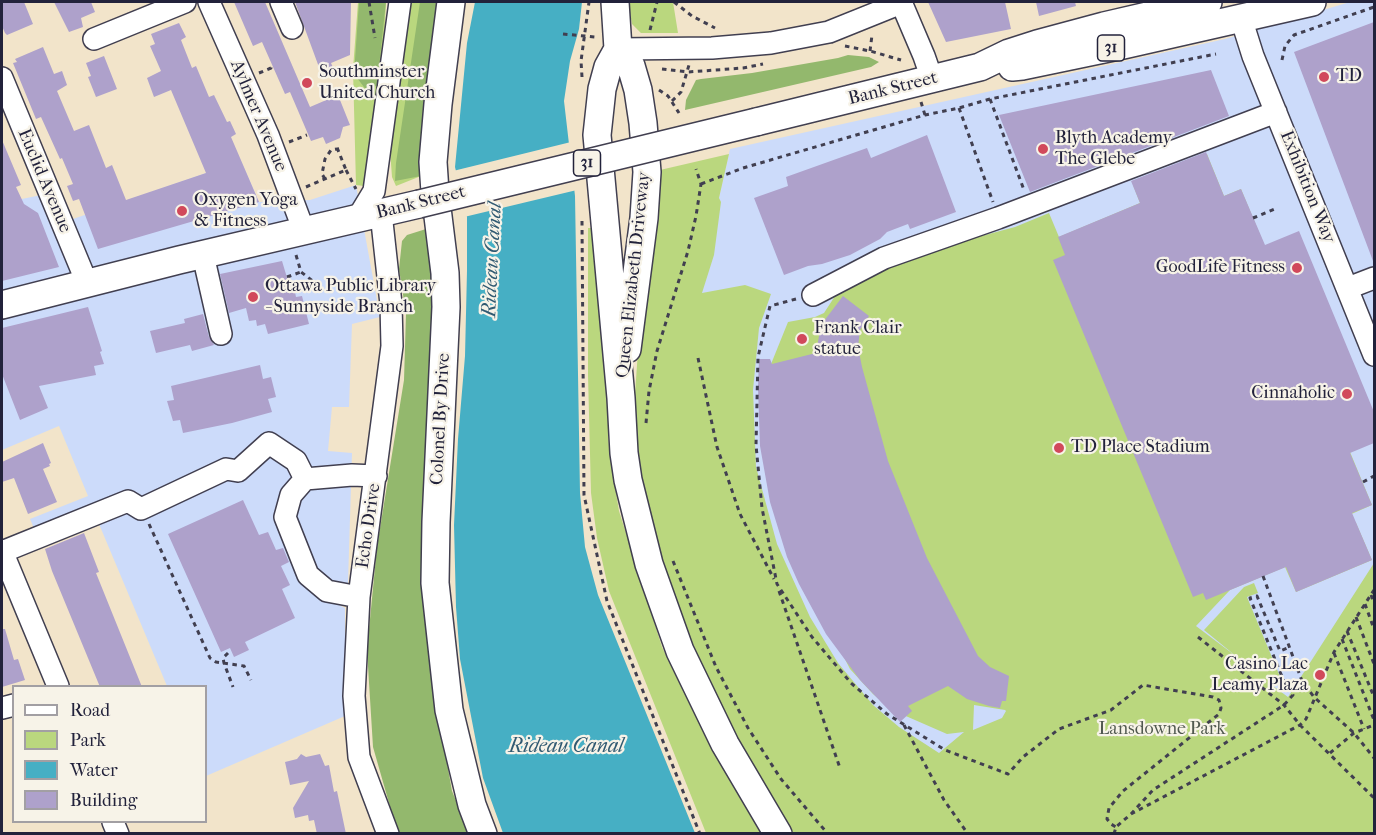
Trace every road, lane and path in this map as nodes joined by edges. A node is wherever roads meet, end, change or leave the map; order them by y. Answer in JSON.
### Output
{"nodes":[{"id":1,"x":185,"y":2,"type":"edge"},
{"id":2,"x":209,"y":2,"type":"edge"},
{"id":3,"x":281,"y":2,"type":"edge"},
{"id":4,"x":400,"y":2,"type":"edge"},
{"id":5,"x":451,"y":2,"type":"edge"},
{"id":6,"x":615,"y":2,"type":"edge"},
{"id":7,"x":657,"y":2,"type":"edge"},
{"id":8,"x":674,"y":2,"type":"edge"},
{"id":9,"x":901,"y":2,"type":"edge"},
{"id":10,"x":1208,"y":2,"type":"edge"},
{"id":11,"x":1312,"y":2,"type":"edge"},
{"id":12,"x":1374,"y":7,"type":"edge"},
{"id":13,"x":1238,"y":10,"type":"edge"},
{"id":14,"x":292,"y":28,"type":"dead end"},
{"id":15,"x":873,"y":30,"type":"dead end"},
{"id":16,"x":563,"y":34,"type":"dead end"},
{"id":17,"x":584,"y":35,"type":"dead end"},
{"id":18,"x":648,"y":35,"type":"dead end"},
{"id":19,"x":94,"y":39,"type":"dead end"},
{"id":20,"x":740,"y":45,"type":"junction"},
{"id":21,"x":692,"y":48,"type":"junction"},
{"id":22,"x":618,"y":49,"type":"junction"},
{"id":23,"x":870,"y":51,"type":"dead end"},
{"id":24,"x":1216,"y":54,"type":"dead end"},
{"id":25,"x":1282,"y":60,"type":"dead end"},
{"id":26,"x":271,"y":66,"type":"dead end"},
{"id":27,"x":980,"y":67,"type":"junction"},
{"id":28,"x":266,"y":70,"type":"dead end"},
{"id":29,"x":2,"y":78,"type":"edge"},
{"id":30,"x":932,"y":80,"type":"junction"},
{"id":31,"x":657,"y":89,"type":"dead end"},
{"id":32,"x":990,"y":99,"type":"junction"},
{"id":33,"x":672,"y":101,"type":"junction"},
{"id":34,"x":959,"y":108,"type":"junction"},
{"id":35,"x":1276,"y":112,"type":"junction"},
{"id":36,"x":679,"y":113,"type":"dead end"},
{"id":37,"x":307,"y":135,"type":"dead end"},
{"id":38,"x":284,"y":144,"type":"dead end"},
{"id":39,"x":696,"y":169,"type":"dead end"},
{"id":40,"x":346,"y":170,"type":"junction"},
{"id":41,"x":325,"y":179,"type":"junction"},
{"id":42,"x":701,"y":184,"type":"junction"},
{"id":43,"x":302,"y":189,"type":"dead end"},
{"id":44,"x":363,"y":193,"type":"dead end"},
{"id":45,"x":1029,"y":205,"type":"junction"},
{"id":46,"x":1277,"y":208,"type":"dead end"},
{"id":47,"x":369,"y":216,"type":"junction"},
{"id":48,"x":998,"y":218,"type":"junction"},
{"id":49,"x":1253,"y":218,"type":"dead end"},
{"id":50,"x":299,"y":242,"type":"junction"},
{"id":51,"x":202,"y":255,"type":"junction"},
{"id":52,"x":301,"y":272,"type":"junction"},
{"id":53,"x":287,"y":277,"type":"dead end"},
{"id":54,"x":1374,"y":278,"type":"edge"},
{"id":55,"x":314,"y":282,"type":"dead end"},
{"id":56,"x":87,"y":283,"type":"junction"},
{"id":57,"x":1348,"y":288,"type":"junction"},
{"id":58,"x":813,"y":295,"type":"joint"},
{"id":59,"x":2,"y":305,"type":"edge"},
{"id":60,"x":221,"y":334,"type":"dead end"},
{"id":61,"x":1374,"y":355,"type":"edge"},
{"id":62,"x":698,"y":358,"type":"dead end"},
{"id":63,"x":621,"y":398,"type":"junction"},
{"id":64,"x":645,"y":431,"type":"dead end"},
{"id":65,"x":376,"y":476,"type":"junction"},
{"id":66,"x":1374,"y":476,"type":"edge"},
{"id":67,"x":305,"y":479,"type":"junction"},
{"id":68,"x":1362,"y":482,"type":"dead end"},
{"id":69,"x":141,"y":509,"type":"junction"},
{"id":70,"x":2,"y":552,"type":"edge"},
{"id":71,"x":670,"y":552,"type":"dead end"},
{"id":72,"x":1263,"y":576,"type":"dead end"},
{"id":73,"x":777,"y":584,"type":"junction"},
{"id":74,"x":1374,"y":590,"type":"edge"},
{"id":75,"x":1371,"y":595,"type":"junction"},
{"id":76,"x":358,"y":597,"type":"junction"},
{"id":77,"x":1374,"y":602,"type":"edge"},
{"id":78,"x":1365,"y":604,"type":"junction"},
{"id":79,"x":1356,"y":617,"type":"junction"},
{"id":80,"x":1374,"y":628,"type":"edge"},
{"id":81,"x":1347,"y":631,"type":"junction"},
{"id":82,"x":1198,"y":637,"type":"dead end"},
{"id":83,"x":1342,"y":639,"type":"junction"},
{"id":84,"x":1290,"y":647,"type":"junction"},
{"id":85,"x":228,"y":652,"type":"dead end"},
{"id":86,"x":1334,"y":652,"type":"junction"},
{"id":87,"x":224,"y":663,"type":"junction"},
{"id":88,"x":1374,"y":664,"type":"edge"},
{"id":89,"x":250,"y":680,"type":"dead end"},
{"id":90,"x":57,"y":685,"type":"edge"},
{"id":91,"x":233,"y":687,"type":"dead end"},
{"id":92,"x":1314,"y":697,"type":"junction"},
{"id":93,"x":1374,"y":697,"type":"edge"},
{"id":94,"x":1284,"y":705,"type":"junction"},
{"id":95,"x":1374,"y":723,"type":"edge"},
{"id":96,"x":903,"y":724,"type":"junction"},
{"id":97,"x":1300,"y":724,"type":"junction"},
{"id":98,"x":1364,"y":729,"type":"junction"},
{"id":99,"x":1354,"y":733,"type":"junction"},
{"id":100,"x":1330,"y":753,"type":"junction"},
{"id":101,"x":1374,"y":758,"type":"edge"},
{"id":102,"x":840,"y":768,"type":"dead end"},
{"id":103,"x":1374,"y":798,"type":"edge"},
{"id":104,"x":1131,"y":814,"type":"junction"},
{"id":105,"x":1116,"y":827,"type":"junction"},
{"id":106,"x":388,"y":834,"type":"edge"},
{"id":107,"x":483,"y":834,"type":"edge"},
{"id":108,"x":778,"y":834,"type":"edge"},
{"id":109,"x":828,"y":834,"type":"edge"},
{"id":110,"x":968,"y":834,"type":"edge"},
{"id":111,"x":1114,"y":834,"type":"edge"}],
"edges":[{"from":1,"to":19,"type":"street"},
{"from":2,"to":50,"type":"street","name":"Aylmer Avenue"},
{"from":3,"to":14,"type":"street"},
{"from":4,"to":47,"type":"street"},
{"from":5,"to":107,"type":"main road","name":"Colonel By Drive"},
{"from":6,"to":22,"type":"main road","name":"Queen Elizabeth Driveway"},
{"from":7,"to":18,"type":"path"},
{"from":8,"to":20,"type":"path"},
{"from":9,"to":20,"type":"street"},
{"from":9,"to":30,"type":"street"},
{"from":10,"to":27,"type":"main road","name":"Bank Street","number":"31"},
{"from":11,"to":13,"type":"main road","name":"Bank Street","number":"31"},
{"from":12,"to":25,"type":"path"},
{"from":13,"to":27,"type":"main road","name":"Bank Street","number":"31"},
{"from":13,"to":35,"type":"street","name":"Exhibition Way"},
{"from":15,"to":23,"type":"path"},
{"from":16,"to":17,"type":"path"},
{"from":20,"to":21,"type":"street"},
{"from":21,"to":22,"type":"street"},
{"from":21,"to":33,"type":"path"},
{"from":22,"to":63,"type":"main road","name":"Queen Elizabeth Driveway"},
{"from":22,"to":63,"type":"main road","name":"Queen Elizabeth Driveway"},
{"from":24,"to":32,"type":"path"},
{"from":26,"to":28,"type":"path"},
{"from":27,"to":30,"type":"main road","name":"Bank Street","number":"31"},
{"from":29,"to":56,"type":"street","name":"Euclid Avenue"},
{"from":30,"to":47,"type":"main road","name":"Bank Street","number":"31","bridge":true},
{"from":31,"to":33,"type":"path"},
{"from":32,"to":34,"type":"path"},
{"from":32,"to":45,"type":"path"},
{"from":33,"to":36,"type":"path"},
{"from":34,"to":42,"type":"path"},
{"from":34,"to":48,"type":"path"},
{"from":35,"to":45,"type":"street"},
{"from":35,"to":57,"type":"street","name":"Exhibition Way"},
{"from":37,"to":38,"type":"path"},
{"from":39,"to":42,"type":"path"},
{"from":40,"to":41,"type":"path"},
{"from":40,"to":41,"type":"path"},
{"from":40,"to":44,"type":"path"},
{"from":41,"to":43,"type":"path"},
{"from":42,"to":64,"type":"path"},
{"from":45,"to":48,"type":"street"},
{"from":46,"to":49,"type":"path"},
{"from":47,"to":50,"type":"main road","name":"Bank Street","number":"31"},
{"from":47,"to":65,"type":"street","name":"Echo Drive"},
{"from":48,"to":58,"type":"street"},
{"from":50,"to":51,"type":"main road","name":"Bank Street","number":"31"},
{"from":50,"to":52,"type":"path"},
{"from":51,"to":56,"type":"main road","name":"Bank Street","number":"31"},
{"from":51,"to":60,"type":"street"},
{"from":52,"to":53,"type":"path"},
{"from":52,"to":55,"type":"path"},
{"from":54,"to":57,"type":"street"},
{"from":56,"to":59,"type":"main road","name":"Bank Street","number":"31"},
{"from":57,"to":61,"type":"street","name":"Exhibition Way"},
{"from":58,"to":73,"type":"path"},
{"from":62,"to":73,"type":"path"},
{"from":63,"to":108,"type":"main road","name":"Queen Elizabeth Driveway"},
{"from":65,"to":67,"type":"street"},
{"from":65,"to":76,"type":"street","name":"Echo Drive"},
{"from":66,"to":68,"type":"path"},
{"from":67,"to":69,"type":"street"},
{"from":67,"to":76,"type":"street"},
{"from":69,"to":70,"type":"street"},
{"from":69,"to":87,"type":"path"},
{"from":70,"to":90,"type":"street"},
{"from":71,"to":109,"type":"path"},
{"from":72,"to":84,"type":"path"},
{"from":73,"to":96,"type":"path"},
{"from":73,"to":102,"type":"path"},
{"from":74,"to":75,"type":"path"},
{"from":75,"to":77,"type":"path"},
{"from":75,"to":78,"type":"path"},
{"from":76,"to":106,"type":"street","name":"Echo Drive"},
{"from":78,"to":79,"type":"path"},
{"from":78,"to":80,"type":"path"},
{"from":79,"to":81,"type":"path"},
{"from":79,"to":88,"type":"path"},
{"from":81,"to":83,"type":"path"},
{"from":81,"to":93,"type":"path"},
{"from":82,"to":94,"type":"path"},
{"from":83,"to":86,"type":"path"},
{"from":83,"to":95,"type":"path"},
{"from":84,"to":92,"type":"path"},
{"from":84,"to":94,"type":"path"},
{"from":85,"to":87,"type":"path"},
{"from":86,"to":92,"type":"path"},
{"from":86,"to":98,"type":"path"},
{"from":87,"to":89,"type":"path"},
{"from":87,"to":91,"type":"path"},
{"from":92,"to":97,"type":"path"},
{"from":92,"to":99,"type":"path"},
{"from":94,"to":97,"type":"path"},
{"from":94,"to":104,"type":"path"},
{"from":95,"to":98,"type":"path"},
{"from":96,"to":105,"type":"path"},
{"from":96,"to":110,"type":"path"},
{"from":97,"to":100,"type":"path"},
{"from":97,"to":104,"type":"path"},
{"from":98,"to":99,"type":"path"},
{"from":99,"to":100,"type":"path"},
{"from":99,"to":101,"type":"path"},
{"from":100,"to":103,"type":"path"},
{"from":104,"to":105,"type":"path"},
{"from":105,"to":111,"type":"path"}]}
